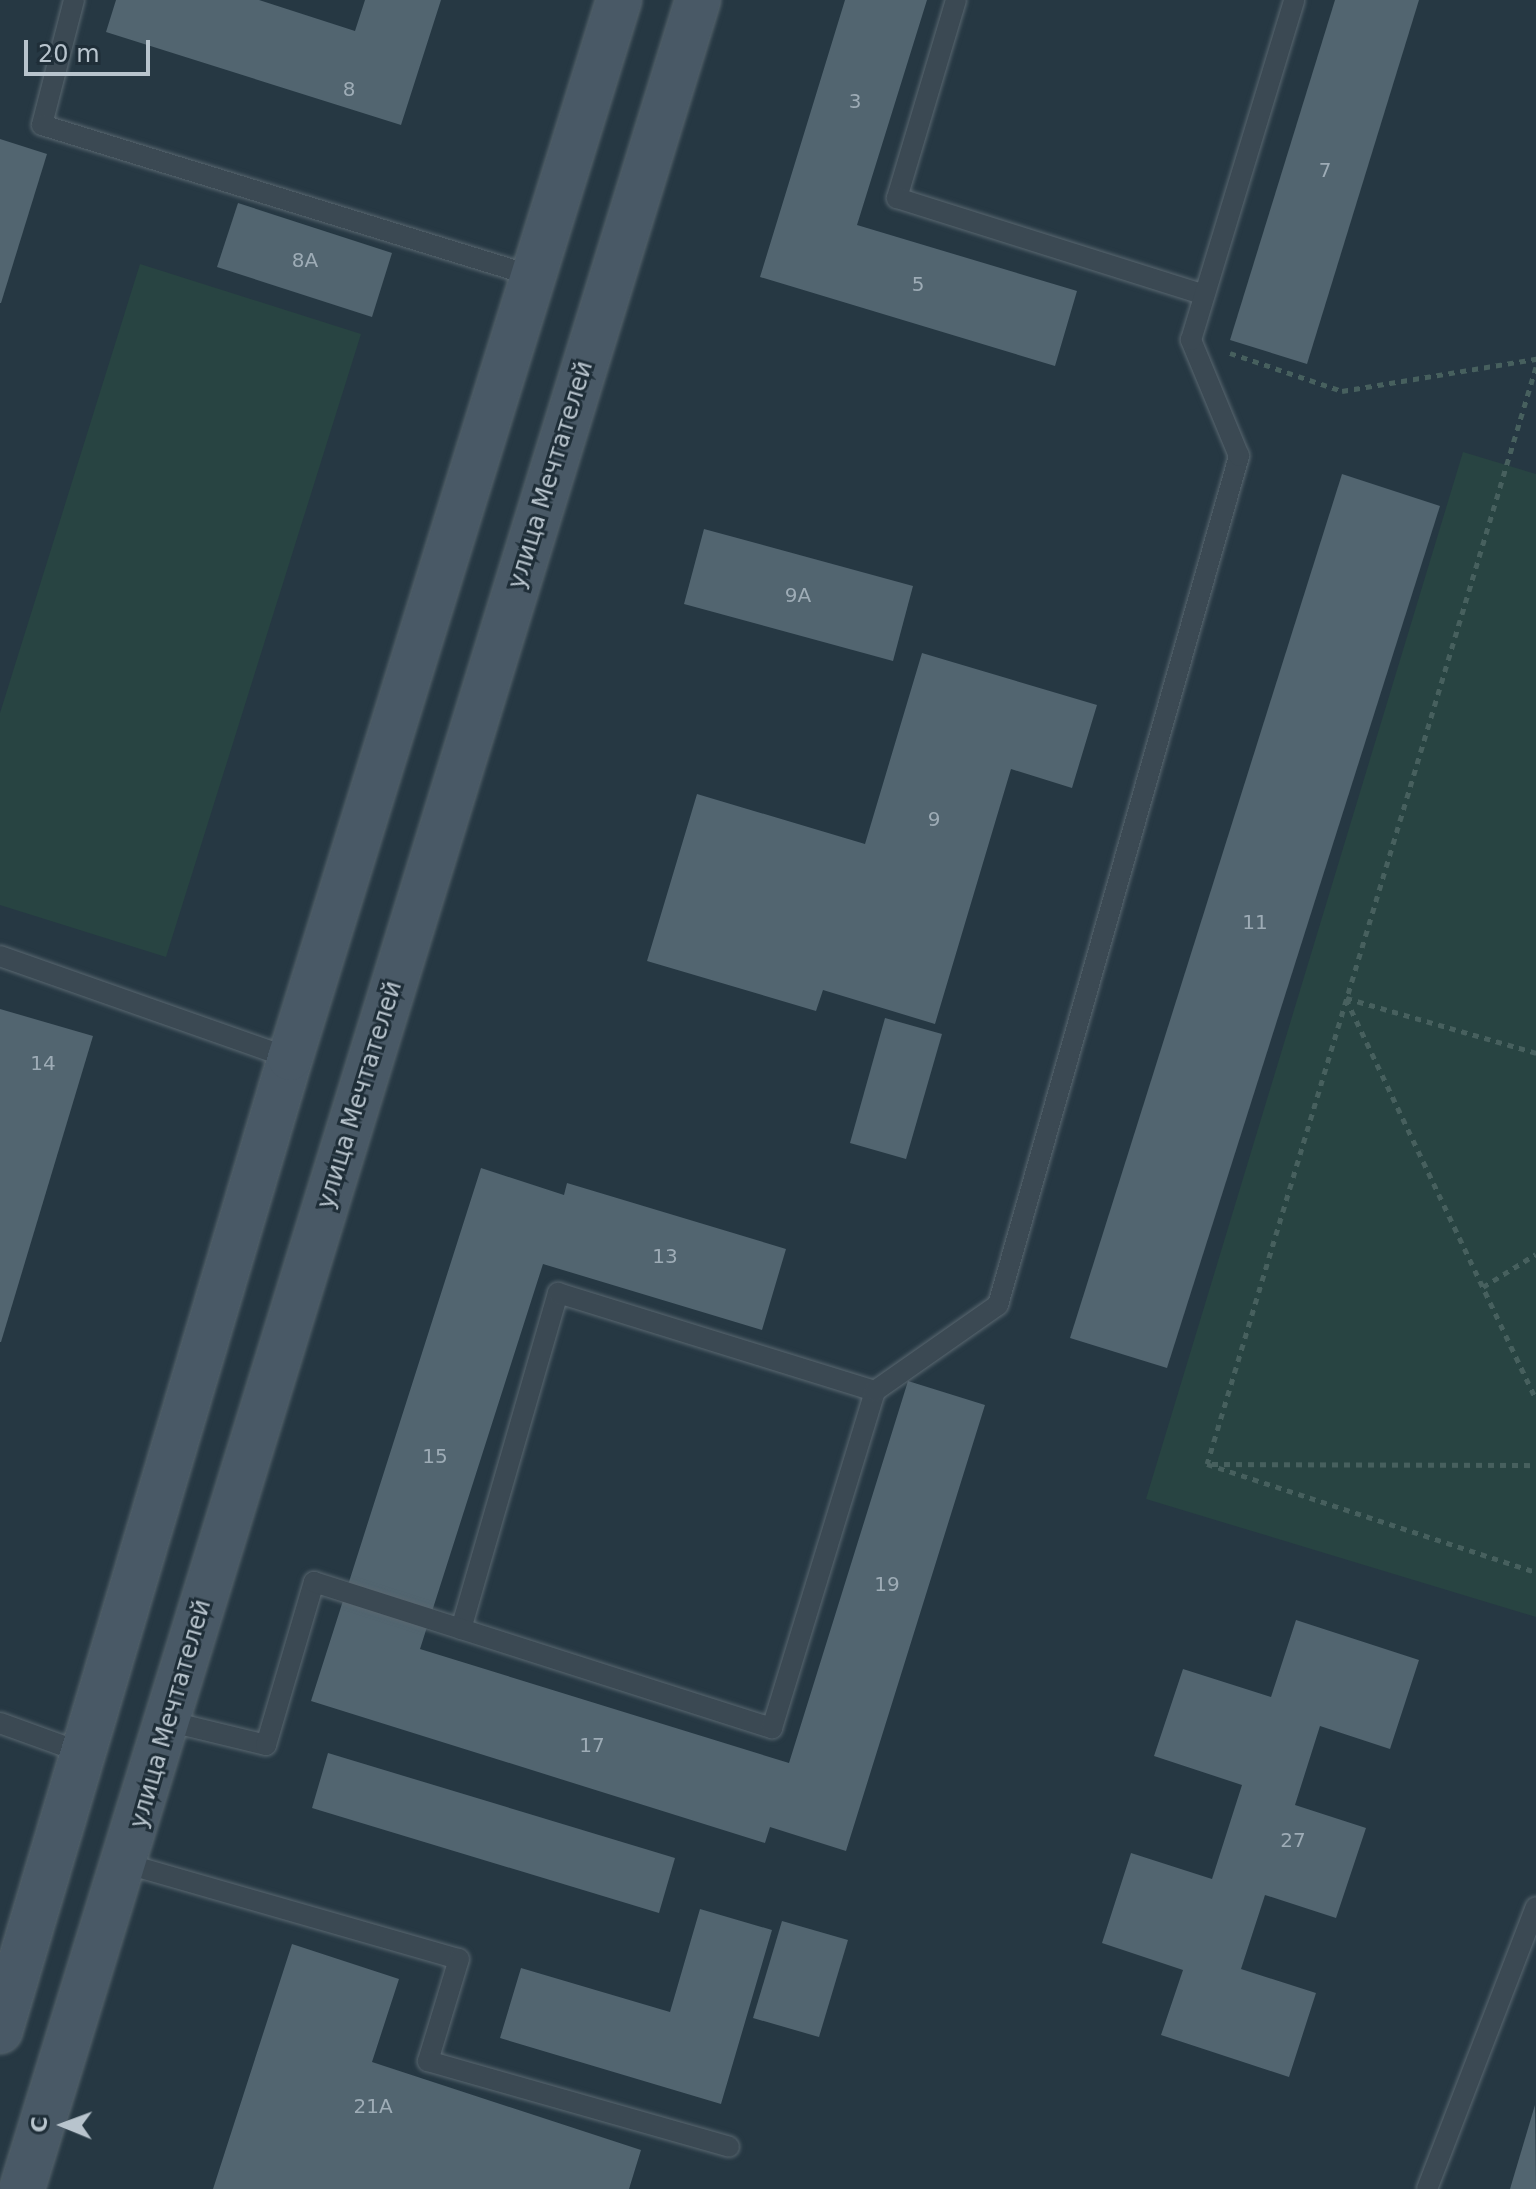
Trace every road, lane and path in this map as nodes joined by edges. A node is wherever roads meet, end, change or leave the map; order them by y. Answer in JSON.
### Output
{"nodes":[{"id":1,"x":74,"y":0,"type":"edge"},
{"id":2,"x":619,"y":0,"type":"edge"},
{"id":3,"x":698,"y":0,"type":"edge"},
{"id":4,"x":956,"y":0,"type":"edge"},
{"id":5,"x":1294,"y":0,"type":"edge"},
{"id":6,"x":533,"y":276,"type":"junction"},
{"id":7,"x":1204,"y":295,"type":"junction"},
{"id":8,"x":1191,"y":340,"type":"junction"},
{"id":9,"x":1536,"y":359,"type":"edge"},
{"id":10,"x":1536,"y":367,"type":"edge"},
{"id":11,"x":0,"y":956,"type":"edge"},
{"id":12,"x":1345,"y":998,"type":"junction"},
{"id":13,"x":1536,"y":1053,"type":"edge"},
{"id":14,"x":290,"y":1058,"type":"junction"},
{"id":15,"x":1536,"y":1254,"type":"edge"},
{"id":16,"x":1483,"y":1287,"type":"junction"},
{"id":17,"x":875,"y":1391,"type":"junction"},
{"id":18,"x":1536,"y":1399,"type":"edge"},
{"id":19,"x":1207,"y":1464,"type":"junction"},
{"id":20,"x":1536,"y":1465,"type":"edge"},
{"id":21,"x":1536,"y":1572,"type":"edge"},
{"id":22,"x":461,"y":1629,"type":"junction"},
{"id":23,"x":167,"y":1721,"type":"junction"},
{"id":24,"x":0,"y":1723,"type":"edge"},
{"id":25,"x":80,"y":1752,"type":"junction"},
{"id":26,"x":127,"y":1864,"type":"junction"},
{"id":27,"x":1536,"y":1907,"type":"edge"},
{"id":28,"x":0,"y":2031,"type":"edge"},
{"id":29,"x":729,"y":2147,"type":"dead end"},
{"id":30,"x":22,"y":2189,"type":"edge"},
{"id":31,"x":1427,"y":2189,"type":"edge"}],
"edges":[{"from":1,"to":6,"type":"lane"},
{"from":2,"to":6,"type":"street"},
{"from":3,"to":23,"type":"street","name":"улица Мечтателей"},
{"from":4,"to":7,"type":"lane"},
{"from":5,"to":7,"type":"lane"},
{"from":6,"to":14,"type":"street"},
{"from":7,"to":8,"type":"lane"},
{"from":8,"to":9,"type":"path"},
{"from":8,"to":17,"type":"lane"},
{"from":10,"to":12,"type":"path"},
{"from":11,"to":14,"type":"lane"},
{"from":12,"to":13,"type":"path"},
{"from":12,"to":16,"type":"path"},
{"from":12,"to":19,"type":"path"},
{"from":14,"to":25,"type":"street"},
{"from":15,"to":16,"type":"path"},
{"from":16,"to":18,"type":"path"},
{"from":17,"to":22,"type":"lane"},
{"from":17,"to":22,"type":"lane"},
{"from":19,"to":20,"type":"path"},
{"from":19,"to":21,"type":"path"},
{"from":22,"to":23,"type":"lane"},
{"from":23,"to":26,"type":"street","name":"улица Мечтателей"},
{"from":24,"to":25,"type":"lane"},
{"from":25,"to":28,"type":"street"},
{"from":26,"to":29,"type":"lane"},
{"from":26,"to":30,"type":"street","name":"улица Мечтателей"},
{"from":27,"to":31,"type":"lane"}]}
